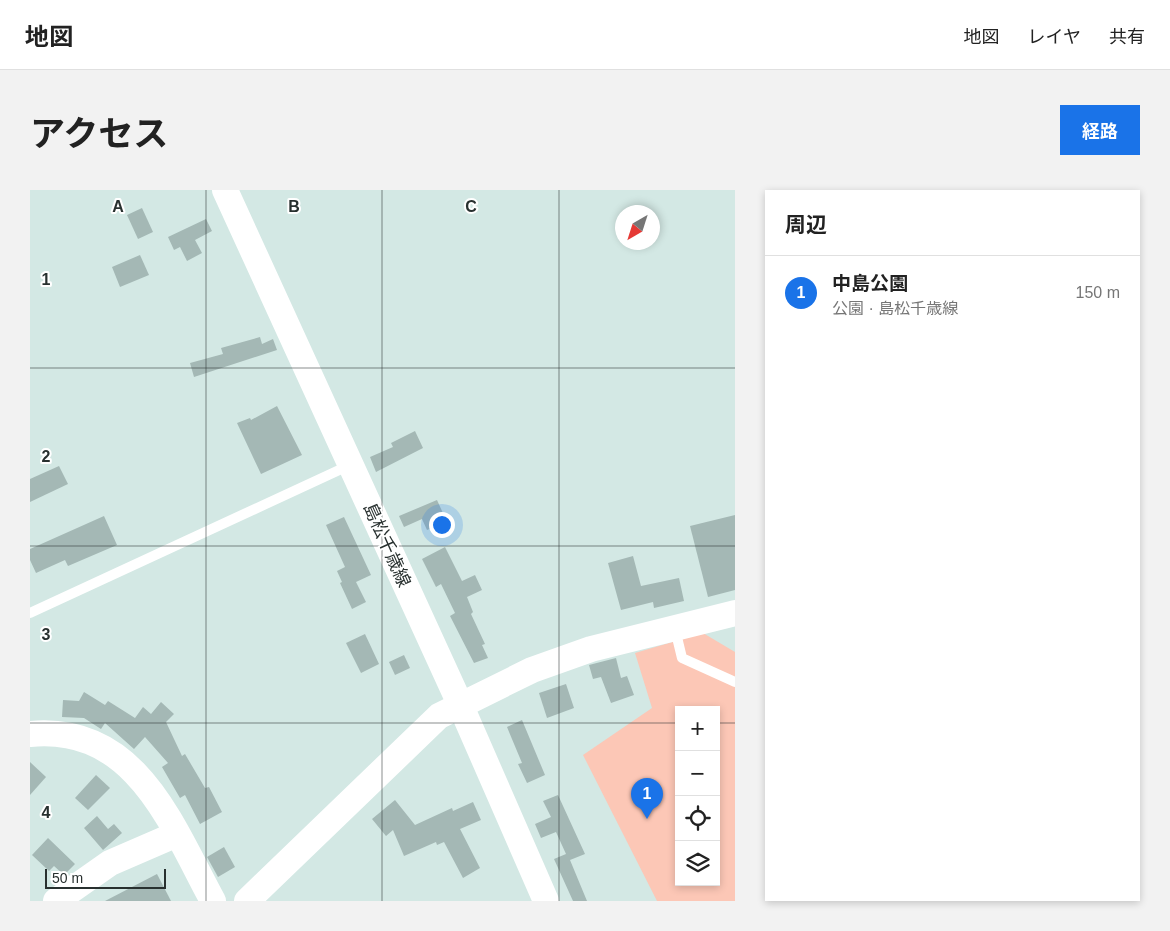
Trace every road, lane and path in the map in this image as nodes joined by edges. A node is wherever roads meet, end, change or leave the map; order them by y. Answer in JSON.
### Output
{"nodes":[{"id":1,"x":226,"y":190,"type":"edge"},
{"id":2,"x":351,"y":465,"type":"junction"},
{"id":3,"x":30,"y":613,"type":"edge"},
{"id":4,"x":735,"y":613,"type":"edge"},
{"id":5,"x":675,"y":628,"type":"junction"},
{"id":6,"x":735,"y":682,"type":"edge"},
{"id":7,"x":460,"y":704,"type":"junction"},
{"id":8,"x":30,"y":734,"type":"edge"},
{"id":9,"x":176,"y":834,"type":"junction"},
{"id":10,"x":56,"y":901,"type":"edge"},
{"id":11,"x":213,"y":901,"type":"edge"},
{"id":12,"x":247,"y":901,"type":"edge"},
{"id":13,"x":546,"y":901,"type":"edge"}],
"edges":[{"from":1,"to":2,"type":"street","name":"島松千歳線"},
{"from":2,"to":3,"type":"lane"},
{"from":2,"to":7,"type":"street","name":"島松千歳線"},
{"from":4,"to":5,"type":"street"},
{"from":5,"to":6,"type":"lane"},
{"from":5,"to":7,"type":"street"},
{"from":7,"to":12,"type":"street"},
{"from":7,"to":13,"type":"street","name":"島松千歳線"},
{"from":8,"to":9,"type":"street"},
{"from":9,"to":10,"type":"street"},
{"from":9,"to":11,"type":"street"}]}
